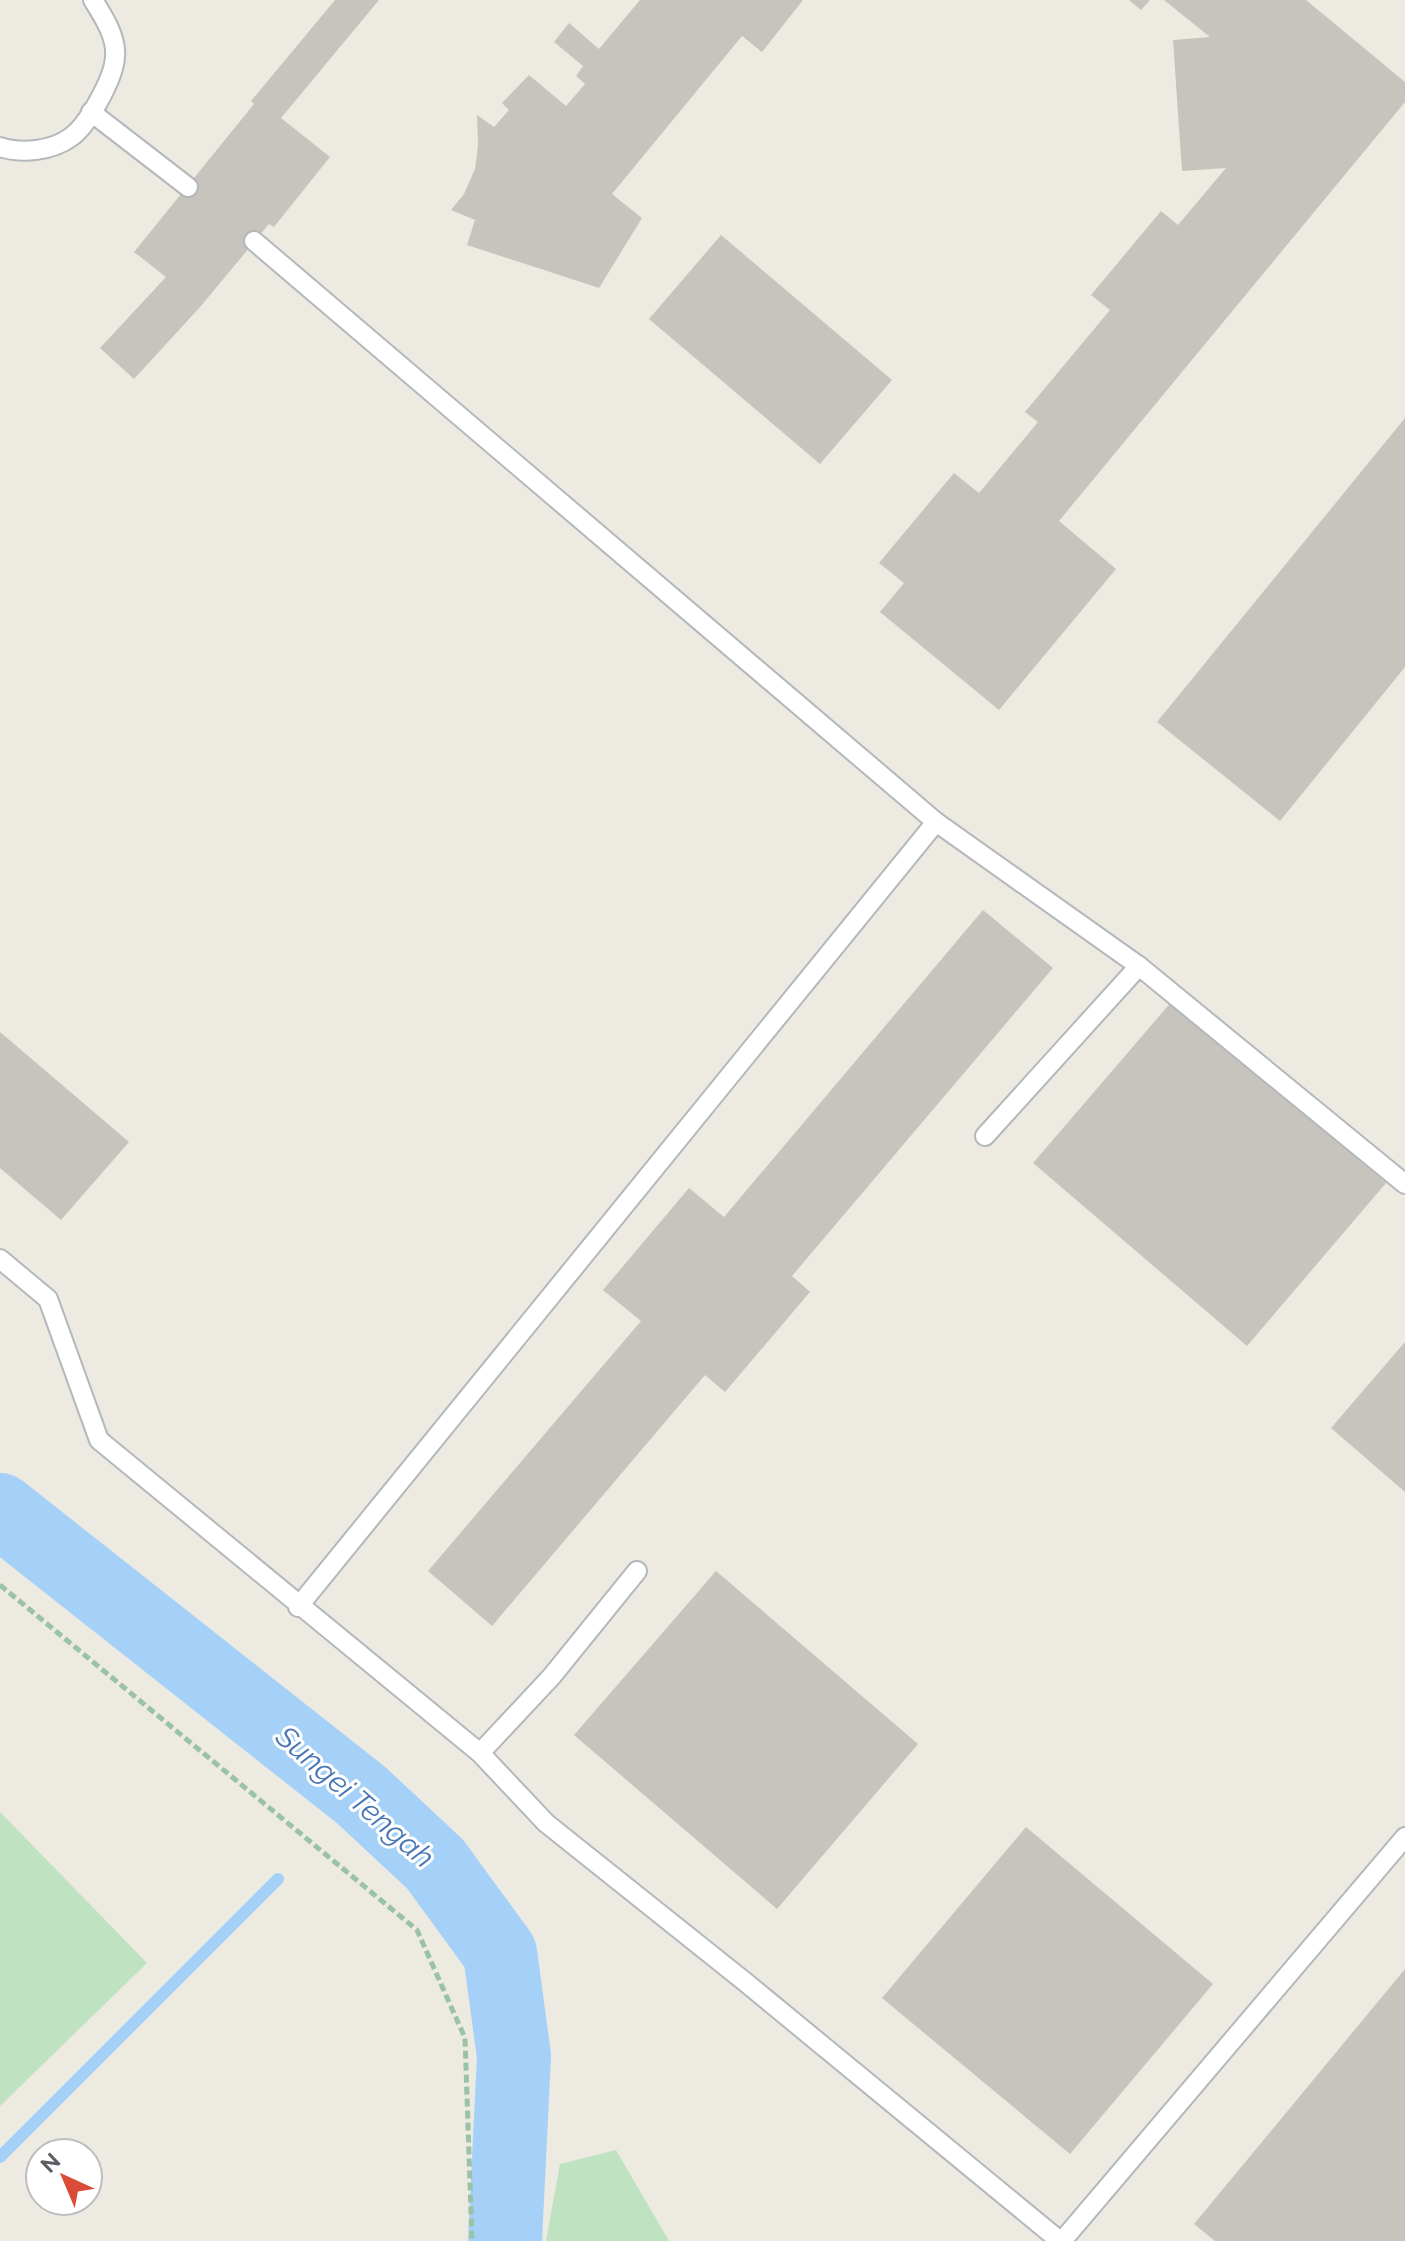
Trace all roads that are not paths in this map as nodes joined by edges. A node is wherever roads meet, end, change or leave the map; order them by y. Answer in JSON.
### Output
{"nodes":[{"id":1,"x":93,"y":0,"type":"edge"},
{"id":2,"x":91,"y":112,"type":"junction"},
{"id":3,"x":0,"y":147,"type":"edge"},
{"id":4,"x":188,"y":187,"type":"dead end"},
{"id":5,"x":254,"y":241,"type":"dead end"},
{"id":6,"x":936,"y":822,"type":"junction"},
{"id":7,"x":1139,"y":966,"type":"junction"},
{"id":8,"x":985,"y":1136,"type":"dead end"},
{"id":9,"x":1405,"y":1184,"type":"edge"},
{"id":10,"x":0,"y":1259,"type":"edge"},
{"id":11,"x":637,"y":1571,"type":"dead end"},
{"id":12,"x":298,"y":1607,"type":"junction"},
{"id":13,"x":480,"y":1753,"type":"junction"},
{"id":14,"x":1405,"y":1837,"type":"edge"},
{"id":15,"x":1061,"y":2241,"type":"edge"}],
"edges":[{"from":1,"to":2,"type":"lane"},
{"from":2,"to":3,"type":"lane"},
{"from":2,"to":4,"type":"lane"},
{"from":5,"to":6,"type":"lane"},
{"from":6,"to":7,"type":"lane"},
{"from":6,"to":12,"type":"lane"},
{"from":7,"to":8,"type":"lane"},
{"from":7,"to":9,"type":"lane"},
{"from":10,"to":12,"type":"lane"},
{"from":11,"to":13,"type":"lane"},
{"from":12,"to":13,"type":"lane"},
{"from":13,"to":15,"type":"lane"},
{"from":14,"to":15,"type":"lane"}]}
